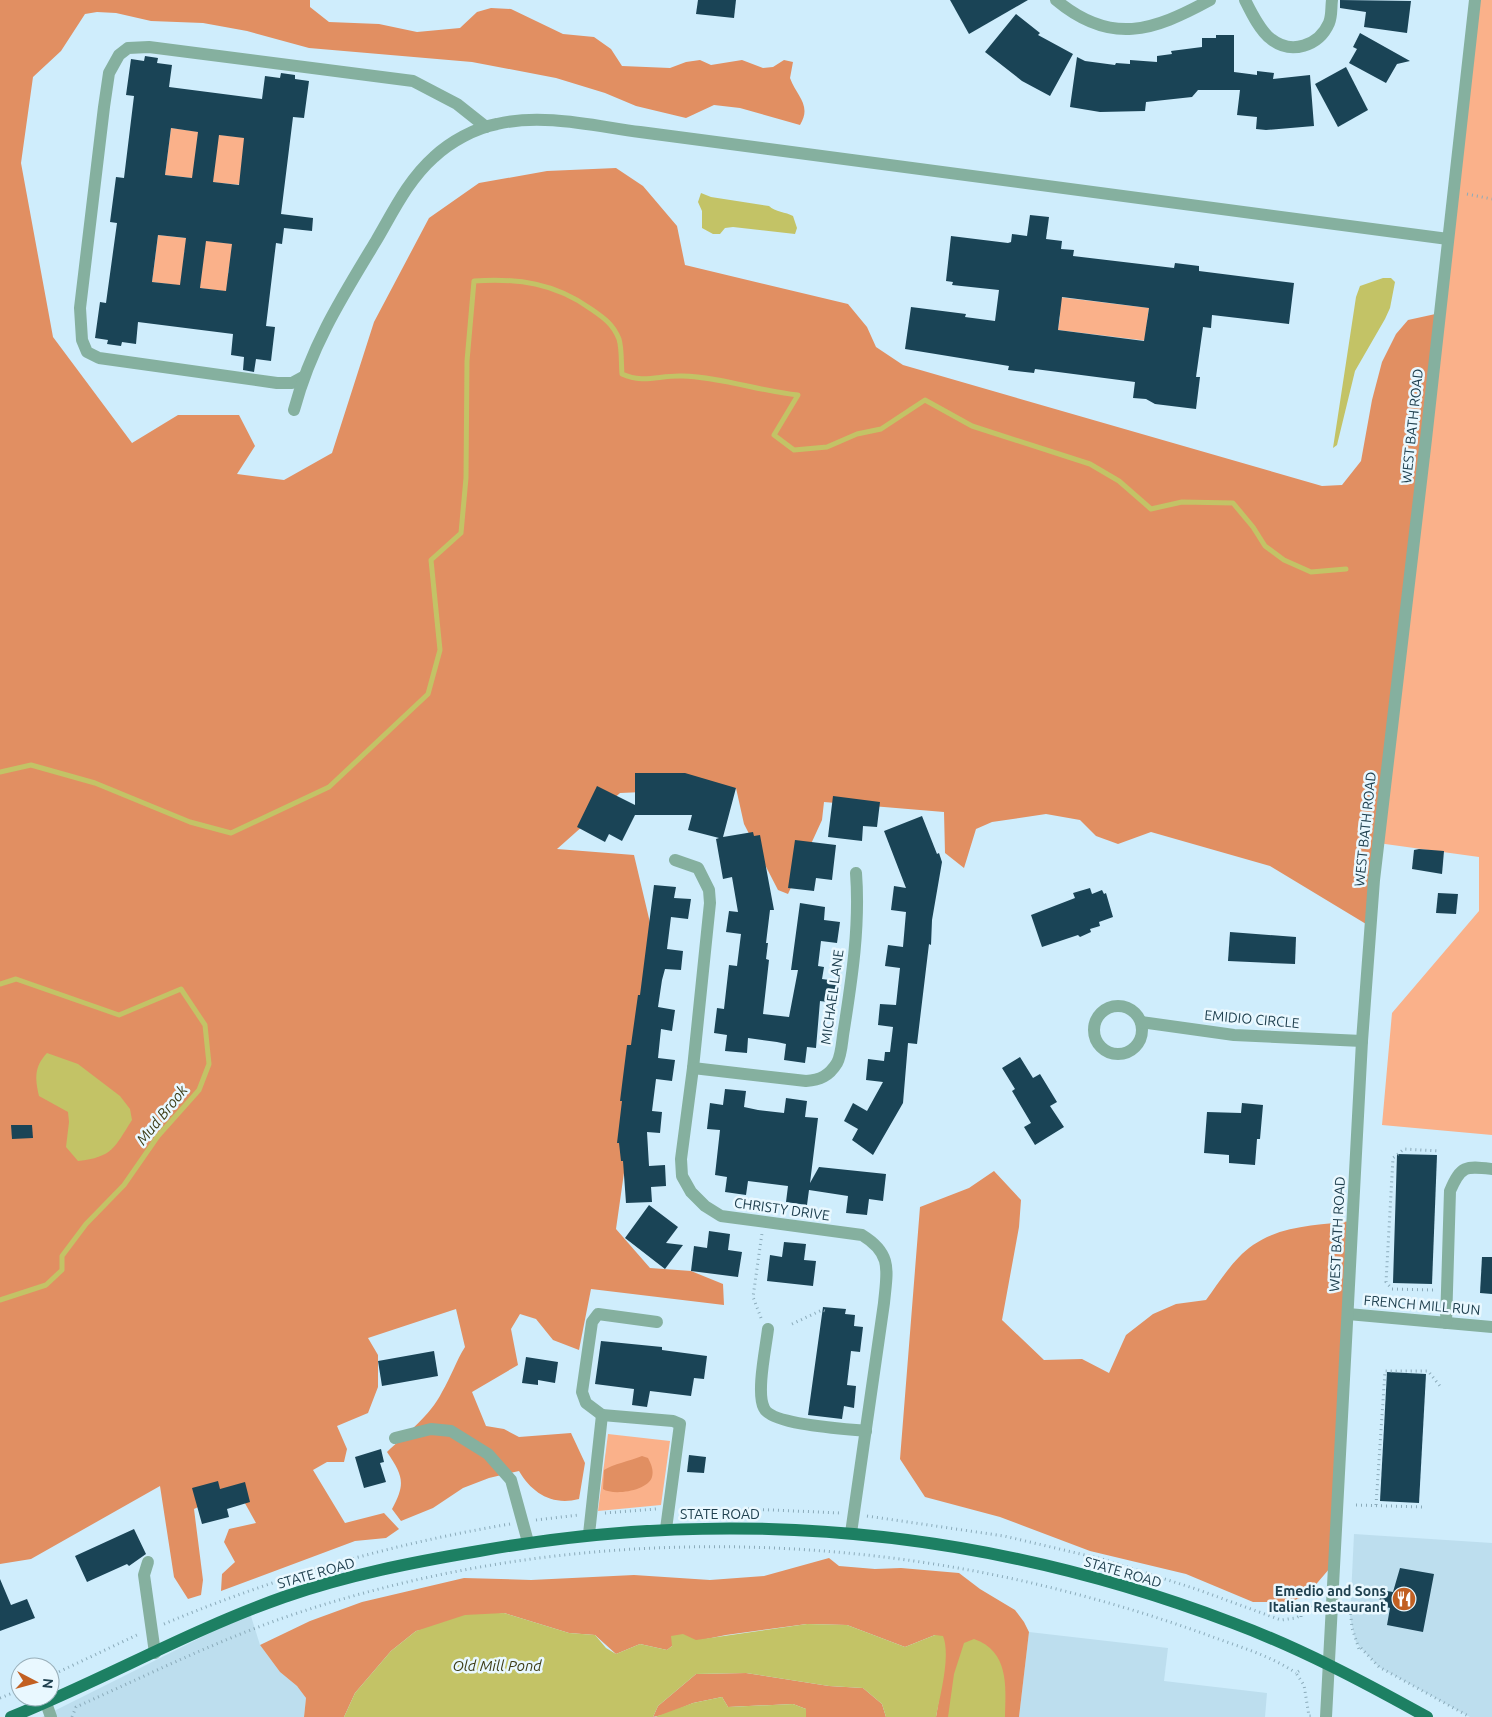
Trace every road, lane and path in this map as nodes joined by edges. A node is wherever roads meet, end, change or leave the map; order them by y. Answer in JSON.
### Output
{"nodes":[{"id":1,"x":1056,"y":0,"type":"edge"},
{"id":2,"x":1210,"y":0,"type":"edge"},
{"id":3,"x":1245,"y":0,"type":"edge"},
{"id":4,"x":1332,"y":0,"type":"edge"},
{"id":5,"x":1475,"y":0,"type":"edge"},
{"id":6,"x":486,"y":127,"type":"junction"},
{"id":7,"x":1454,"y":192,"type":"junction"},
{"id":8,"x":1492,"y":199,"type":"edge"},
{"id":9,"x":1448,"y":239,"type":"junction"},
{"id":10,"x":303,"y":377,"type":"junction"},
{"id":11,"x":294,"y":410,"type":"dead end"},
{"id":12,"x":675,"y":860,"type":"dead end"},
{"id":13,"x":856,"y":874,"type":"dead end"},
{"id":14,"x":1141,"y":1022,"type":"dead end"},
{"id":15,"x":1362,"y":1041,"type":"junction"},
{"id":16,"x":693,"y":1068,"type":"junction"},
{"id":17,"x":1439,"y":1151,"type":"dead end"},
{"id":18,"x":1492,"y":1169,"type":"edge"},
{"id":19,"x":762,"y":1232,"type":"dead end"},
{"id":20,"x":1447,"y":1291,"type":"junction"},
{"id":21,"x":825,"y":1311,"type":"dead end"},
{"id":22,"x":1348,"y":1314,"type":"junction"},
{"id":23,"x":657,"y":1322,"type":"dead end"},
{"id":24,"x":1446,"y":1323,"type":"junction"},
{"id":25,"x":764,"y":1324,"type":"joint"},
{"id":26,"x":792,"y":1324,"type":"dead end"},
{"id":27,"x":1492,"y":1327,"type":"edge"},
{"id":28,"x":1440,"y":1386,"type":"dead end"},
{"id":29,"x":602,"y":1416,"type":"junction"},
{"id":30,"x":866,"y":1431,"type":"junction"},
{"id":31,"x":395,"y":1438,"type":"dead end"},
{"id":32,"x":1356,"y":1504,"type":"dead end"},
{"id":33,"x":1376,"y":1505,"type":"junction"},
{"id":34,"x":1422,"y":1507,"type":"dead end"},
{"id":35,"x":668,"y":1509,"type":"junction"},
{"id":36,"x":590,"y":1514,"type":"junction"},
{"id":37,"x":854,"y":1514,"type":"junction"},
{"id":38,"x":522,"y":1522,"type":"junction"},
{"id":39,"x":666,"y":1529,"type":"junction"},
{"id":40,"x":851,"y":1533,"type":"junction"},
{"id":41,"x":589,"y":1534,"type":"junction"},
{"id":42,"x":528,"y":1542,"type":"junction"},
{"id":43,"x":148,"y":1562,"type":"dead end"},
{"id":44,"x":1316,"y":1606,"type":"dead end"},
{"id":45,"x":1348,"y":1607,"type":"dead end"},
{"id":46,"x":151,"y":1629,"type":"junction"},
{"id":47,"x":155,"y":1653,"type":"junction"},
{"id":48,"x":1329,"y":1664,"type":"junction"},
{"id":49,"x":60,"y":1671,"type":"edge"},
{"id":50,"x":60,"y":1697,"type":"edge"},
{"id":51,"x":36,"y":1707,"type":"edge"},
{"id":52,"x":1319,"y":1716,"type":"edge"},
{"id":53,"x":11,"y":1717,"type":"edge"},
{"id":54,"x":72,"y":1717,"type":"edge"},
{"id":55,"x":1427,"y":1717,"type":"edge"},
{"id":56,"x":1470,"y":1717,"type":"edge"}],
"edges":[{"from":1,"to":2,"type":"street"},
{"from":3,"to":4,"type":"street"},
{"from":5,"to":7,"type":"street","name":"WEST BATH ROAD"},
{"from":6,"to":9,"type":"street"},
{"from":6,"to":10,"type":"street"},
{"from":6,"to":10,"type":"street"},
{"from":7,"to":8,"type":"path"},
{"from":7,"to":9,"type":"street","name":"WEST BATH ROAD"},
{"from":9,"to":15,"type":"street","name":"WEST BATH ROAD"},
{"from":10,"to":11,"type":"street"},
{"from":12,"to":16,"type":"street","name":"CHRISTY DRIVE"},
{"from":13,"to":16,"type":"street","name":"MICHAEL LANE"},
{"from":14,"to":15,"type":"street","name":"EMIDIO CIRCLE"},
{"from":15,"to":22,"type":"street","name":"WEST BATH ROAD"},
{"from":16,"to":30,"type":"street","name":"CHRISTY DRIVE"},
{"from":17,"to":20,"type":"path"},
{"from":18,"to":20,"type":"street"},
{"from":19,"to":25,"type":"path"},
{"from":20,"to":24,"type":"street"},
{"from":21,"to":26,"type":"path"},
{"from":22,"to":24,"type":"street","name":"FRENCH MILL RUN"},
{"from":22,"to":48,"type":"street","name":"WEST BATH ROAD"},
{"from":23,"to":29,"type":"street"},
{"from":24,"to":27,"type":"street","name":"FRENCH MILL RUN"},
{"from":25,"to":30,"type":"street"},
{"from":28,"to":33,"type":"path"},
{"from":29,"to":35,"type":"street"},
{"from":29,"to":36,"type":"street"},
{"from":30,"to":37,"type":"street","name":"CHRISTY DRIVE"},
{"from":31,"to":38,"type":"street"},
{"from":32,"to":33,"type":"path"},
{"from":33,"to":34,"type":"path"},
{"from":35,"to":36,"type":"path"},
{"from":35,"to":37,"type":"path"},
{"from":35,"to":39,"type":"street"},
{"from":36,"to":38,"type":"path"},
{"from":36,"to":41,"type":"street"},
{"from":37,"to":40,"type":"street","name":"CHRISTY DRIVE"},
{"from":37,"to":44,"type":"path"},
{"from":38,"to":42,"type":"street"},
{"from":38,"to":46,"type":"path"},
{"from":39,"to":40,"type":"main road","name":"STATE ROAD"},
{"from":39,"to":41,"type":"main road","name":"STATE ROAD"},
{"from":40,"to":48,"type":"main road","name":"STATE ROAD"},
{"from":41,"to":42,"type":"main road","name":"STATE ROAD"},
{"from":42,"to":47,"type":"main road","name":"STATE ROAD"},
{"from":43,"to":46,"type":"street"},
{"from":45,"to":56,"type":"path"},
{"from":46,"to":47,"type":"street"},
{"from":46,"to":49,"type":"path"},
{"from":47,"to":50,"type":"main road","name":"STATE ROAD"},
{"from":48,"to":52,"type":"street","name":"WEST BATH ROAD"},
{"from":48,"to":55,"type":"main road","name":"STATE ROAD"},
{"from":51,"to":53,"type":"main road","name":"STATE ROAD"},
{"from":52,"to":54,"type":"path"}]}
